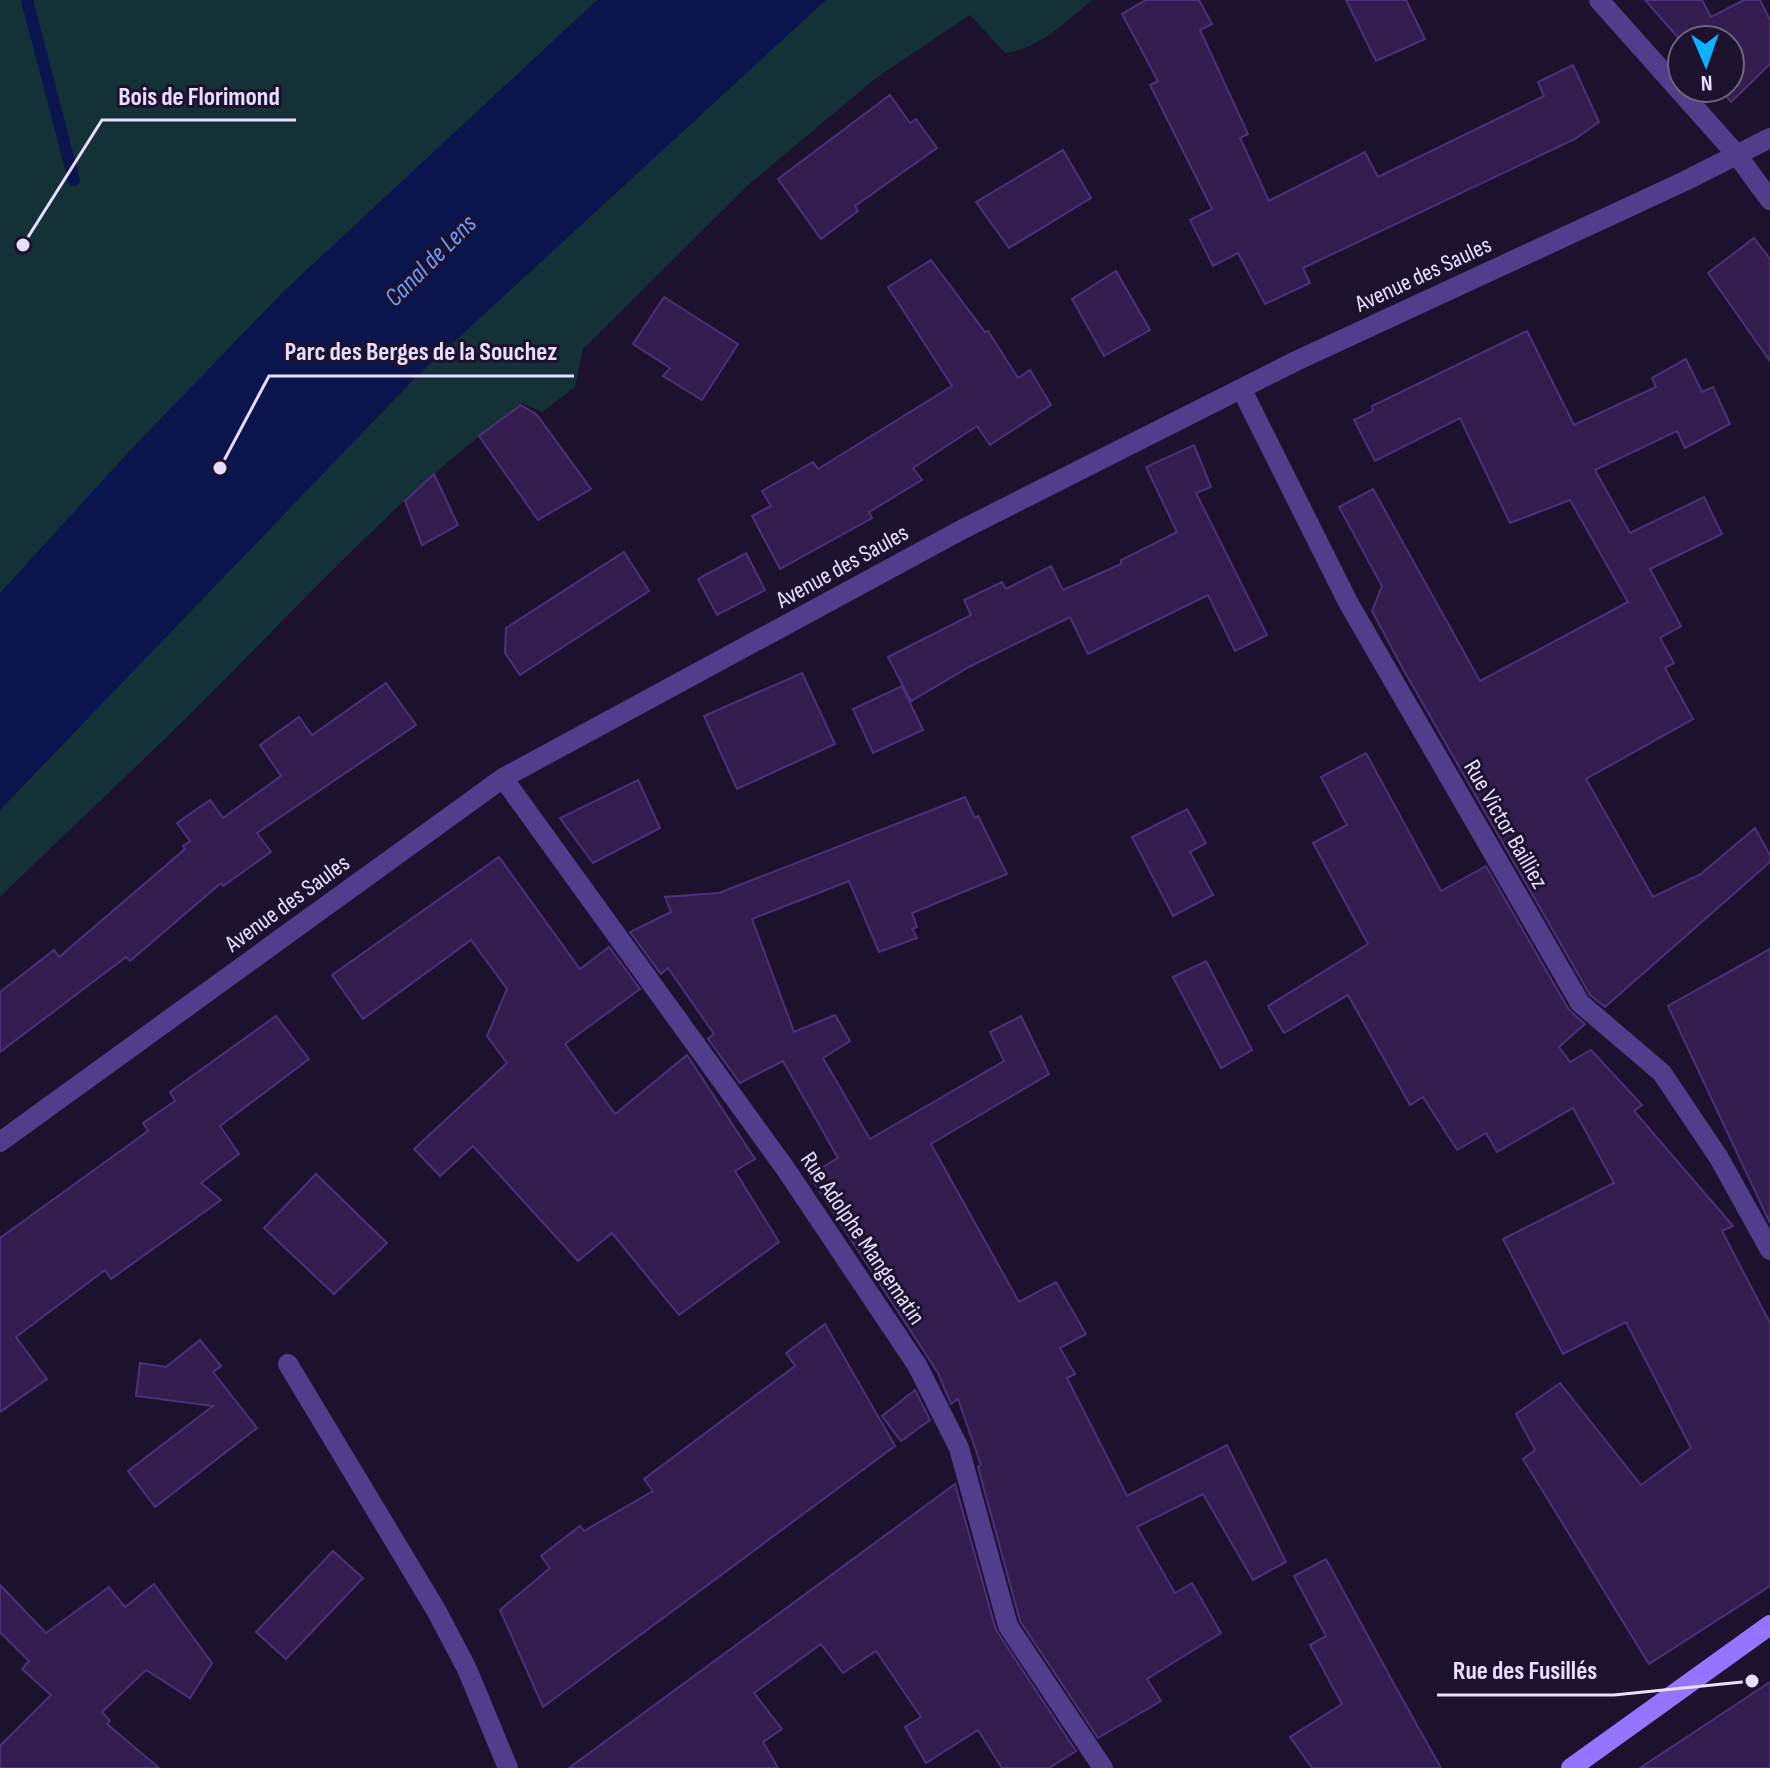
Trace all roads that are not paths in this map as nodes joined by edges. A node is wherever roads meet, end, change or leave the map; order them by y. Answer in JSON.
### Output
{"nodes":[{"id":1,"x":1599,"y":0,"type":"edge"},
{"id":2,"x":1770,"y":138,"type":"edge"},
{"id":3,"x":1737,"y":155,"type":"junction"},
{"id":4,"x":1770,"y":200,"type":"edge"},
{"id":5,"x":1242,"y":390,"type":"junction"},
{"id":6,"x":503,"y":778,"type":"junction"},
{"id":7,"x":0,"y":1142,"type":"edge"},
{"id":8,"x":1770,"y":1250,"type":"edge"},
{"id":9,"x":288,"y":1364,"type":"dead end"},
{"id":10,"x":1770,"y":1625,"type":"edge"},
{"id":11,"x":508,"y":1768,"type":"edge"},
{"id":12,"x":1103,"y":1768,"type":"edge"},
{"id":13,"x":1571,"y":1768,"type":"edge"}],
"edges":[{"from":1,"to":3,"type":"street"},
{"from":2,"to":3,"type":"street","name":"Avenue des Saules"},
{"from":3,"to":4,"type":"street"},
{"from":3,"to":5,"type":"street","name":"Avenue des Saules"},
{"from":5,"to":6,"type":"street","name":"Avenue des Saules"},
{"from":5,"to":8,"type":"street","name":"Rue Victor Bailliez"},
{"from":6,"to":7,"type":"street","name":"Avenue des Saules"},
{"from":6,"to":12,"type":"street","name":"Rue Adolphe Mangematin"},
{"from":9,"to":11,"type":"street"},
{"from":10,"to":13,"type":"main road"}]}
